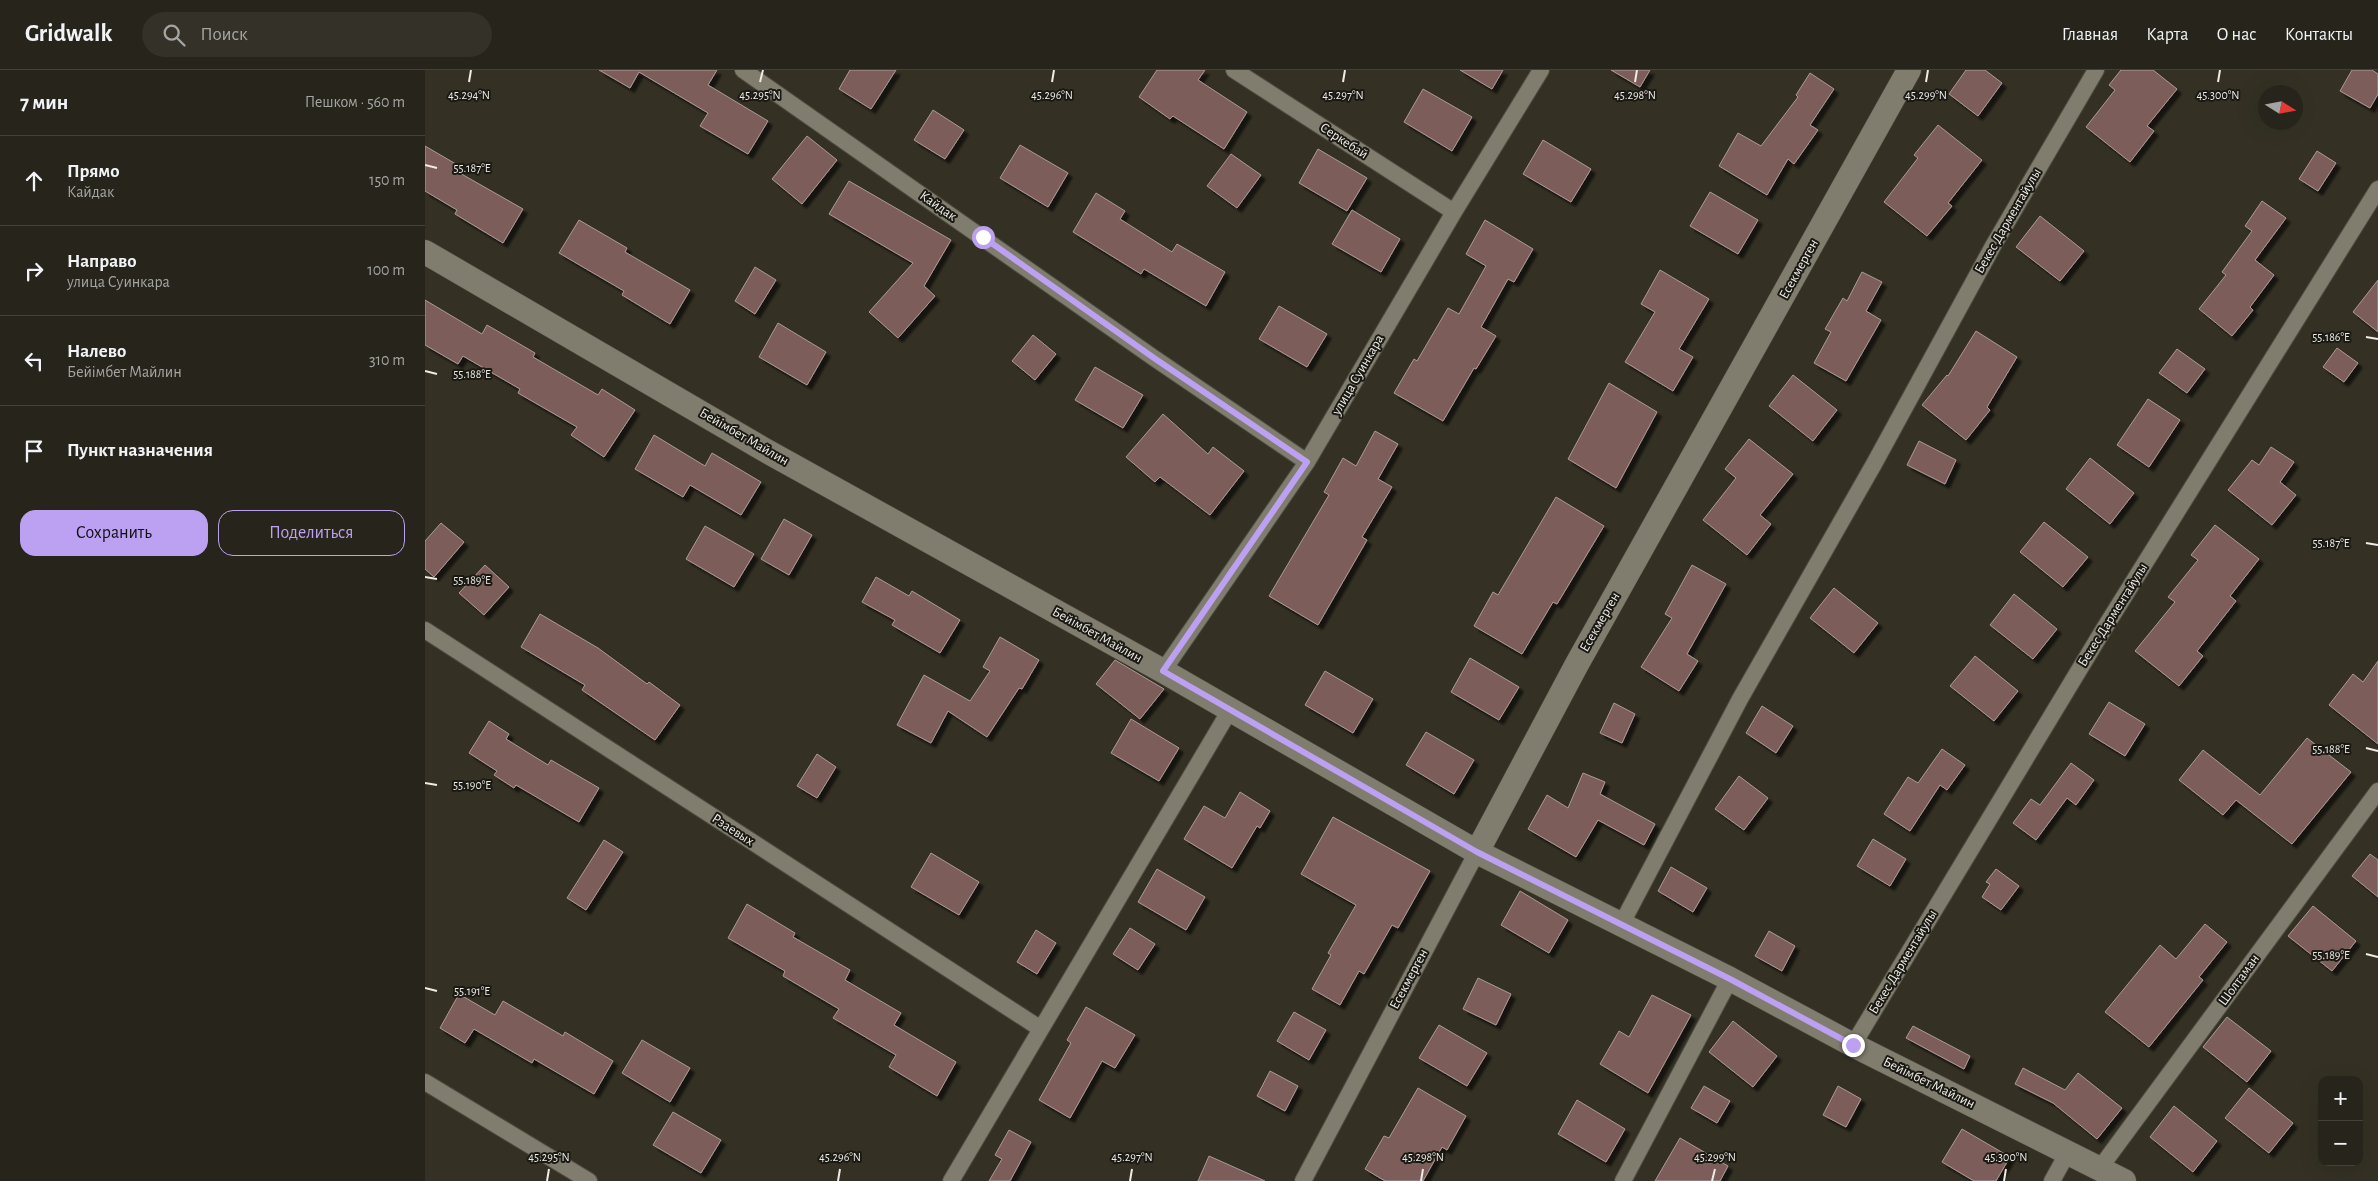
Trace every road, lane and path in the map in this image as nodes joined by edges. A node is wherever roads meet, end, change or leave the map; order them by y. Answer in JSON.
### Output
{"nodes":[{"id":1,"x":743,"y":70,"type":"edge"},
{"id":2,"x":1234,"y":70,"type":"edge"},
{"id":3,"x":1541,"y":70,"type":"edge"},
{"id":4,"x":1909,"y":70,"type":"edge"},
{"id":5,"x":2096,"y":70,"type":"edge"},
{"id":6,"x":2378,"y":189,"type":"edge"},
{"id":7,"x":1454,"y":212,"type":"junction"},
{"id":8,"x":425,"y":252,"type":"edge"},
{"id":9,"x":1307,"y":462,"type":"junction"},
{"id":10,"x":425,"y":630,"type":"edge"},
{"id":11,"x":1163,"y":671,"type":"junction"},
{"id":12,"x":1229,"y":710,"type":"junction"},
{"id":13,"x":2378,"y":791,"type":"edge"},
{"id":14,"x":1477,"y":852,"type":"junction"},
{"id":15,"x":1621,"y":925,"type":"junction"},
{"id":16,"x":1730,"y":979,"type":"junction"},
{"id":17,"x":1041,"y":1029,"type":"junction"},
{"id":18,"x":1853,"y":1045,"type":"junction"},
{"id":19,"x":425,"y":1082,"type":"edge"},
{"id":20,"x":2068,"y":1152,"type":"junction"},
{"id":21,"x":2100,"y":1168,"type":"junction"},
{"id":22,"x":589,"y":1181,"type":"edge"},
{"id":23,"x":951,"y":1181,"type":"edge"},
{"id":24,"x":1303,"y":1181,"type":"edge"},
{"id":25,"x":1623,"y":1181,"type":"edge"},
{"id":26,"x":2052,"y":1181,"type":"edge"},
{"id":27,"x":2124,"y":1181,"type":"edge"}],
"edges":[{"from":1,"to":9,"type":"street","name":"Кайдак"},
{"from":2,"to":7,"type":"street","name":"Серкебай"},
{"from":3,"to":7,"type":"street","name":"улица Суинкара"},
{"from":4,"to":14,"type":"street","name":"Eсекмерген"},
{"from":5,"to":15,"type":"street","name":"Бекес Дарментайулы"},
{"from":6,"to":18,"type":"street","name":"Бекес Дарментайулы"},
{"from":7,"to":9,"type":"street","name":"улица Суинкара"},
{"from":8,"to":11,"type":"street","name":"Бейімбет Майлин"},
{"from":9,"to":11,"type":"street","name":"улица Суинкара"},
{"from":10,"to":17,"type":"street","name":"Рзаевых"},
{"from":11,"to":12,"type":"street","name":"Бейімбет Майлин"},
{"from":12,"to":14,"type":"street","name":"Бейімбет Майлин"},
{"from":12,"to":17,"type":"street"},
{"from":13,"to":21,"type":"street","name":"Шолтаман"},
{"from":14,"to":15,"type":"street","name":"Бейімбет Майлин"},
{"from":14,"to":24,"type":"street","name":"Eсекмерген"},
{"from":15,"to":16,"type":"street","name":"Бейімбет Майлин"},
{"from":16,"to":18,"type":"street","name":"Бейімбет Майлин"},
{"from":16,"to":25,"type":"street"},
{"from":17,"to":23,"type":"street"},
{"from":18,"to":20,"type":"street","name":"Бейімбет Майлин"},
{"from":19,"to":22,"type":"street"},
{"from":20,"to":21,"type":"street","name":"Бейімбет Майлин"},
{"from":20,"to":26,"type":"street"},
{"from":21,"to":27,"type":"street","name":"Бейімбет Майлин"}]}
